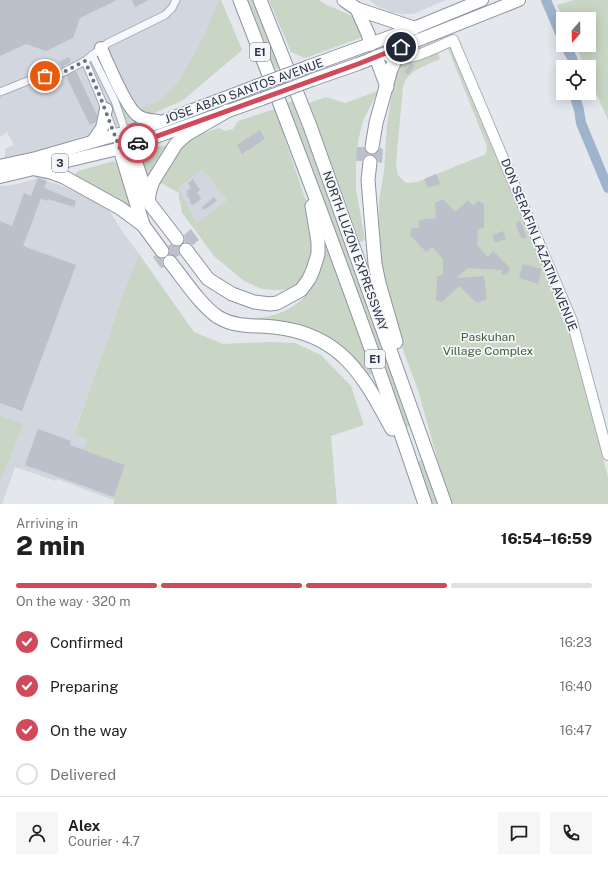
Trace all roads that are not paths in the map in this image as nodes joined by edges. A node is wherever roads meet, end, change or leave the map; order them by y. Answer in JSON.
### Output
{"nodes":[{"id":1,"x":176,"y":0,"type":"edge"},
{"id":2,"x":240,"y":0,"type":"edge"},
{"id":3,"x":260,"y":0,"type":"edge"},
{"id":4,"x":344,"y":0,"type":"edge"},
{"id":5,"x":482,"y":0,"type":"edge"},
{"id":6,"x":519,"y":0,"type":"edge"},
{"id":7,"x":470,"y":2,"type":"edge"},
{"id":8,"x":357,"y":9,"type":"junction"},
{"id":9,"x":415,"y":35,"type":"junction"},
{"id":10,"x":371,"y":44,"type":"junction"},
{"id":11,"x":96,"y":52,"type":"junction"},
{"id":12,"x":379,"y":56,"type":"junction"},
{"id":13,"x":399,"y":59,"type":"junction"},
{"id":14,"x":85,"y":61,"type":"junction"},
{"id":15,"x":389,"y":80,"type":"junction"},
{"id":16,"x":0,"y":92,"type":"edge"},
{"id":17,"x":106,"y":109,"type":"junction"},
{"id":18,"x":227,"y":111,"type":"junction"},
{"id":19,"x":161,"y":122,"type":"junction"},
{"id":20,"x":120,"y":133,"type":"junction"},
{"id":21,"x":93,"y":141,"type":"junction"},
{"id":22,"x":125,"y":147,"type":"junction"},
{"id":23,"x":372,"y":147,"type":"dead end"},
{"id":24,"x":301,"y":158,"type":"junction"},
{"id":25,"x":370,"y":162,"type":"dead end"},
{"id":26,"x":0,"y":166,"type":"edge"},
{"id":27,"x":35,"y":169,"type":"junction"},
{"id":28,"x":0,"y":177,"type":"edge"},
{"id":29,"x":148,"y":200,"type":"junction"},
{"id":30,"x":143,"y":225,"type":"junction"},
{"id":31,"x":177,"y":240,"type":"dead end"},
{"id":32,"x":186,"y":250,"type":"dead end"},
{"id":33,"x":162,"y":251,"type":"dead end"},
{"id":34,"x":170,"y":262,"type":"dead end"},
{"id":35,"x":426,"y":451,"type":"junction"},
{"id":36,"x":608,"y":455,"type":"edge"},
{"id":37,"x":413,"y":470,"type":"junction"},
{"id":38,"x":425,"y":504,"type":"edge"},
{"id":39,"x":445,"y":504,"type":"edge"}],
"edges":[{"from":1,"to":11,"type":"street"},
{"from":2,"to":24,"type":"highway","name":"NORTH LUZON EXPRESSWAY","number":"E1"},
{"from":3,"to":35,"type":"highway","name":"NORTH LUZON EXPRESSWAY","number":"E1"},
{"from":4,"to":8,"type":"highway"},
{"from":5,"to":7,"type":"highway","name":"JOSE ABAD SANTOS AVENUE","number":"3"},
{"from":6,"to":9,"type":"highway","name":"JOSE ABAD SANTOS AVENUE","number":"3"},
{"from":7,"to":9,"type":"highway","name":"JOSE ABAD SANTOS AVENUE","number":"3"},
{"from":8,"to":9,"type":"highway"},
{"from":8,"to":10,"type":"highway"},
{"from":9,"to":10,"type":"highway","name":"JOSE ABAD SANTOS AVENUE","number":"3"},
{"from":9,"to":12,"type":"highway","name":"JOSE ABAD SANTOS AVENUE","number":"3"},
{"from":9,"to":13,"type":"highway"},
{"from":10,"to":12,"type":"highway"},
{"from":10,"to":19,"type":"highway","name":"JOSE ABAD SANTOS AVENUE","number":"3","bridge":true},
{"from":11,"to":14,"type":"street"},
{"from":11,"to":19,"type":"highway"},
{"from":11,"to":20,"type":"street"},
{"from":12,"to":13,"type":"main road"},
{"from":12,"to":15,"type":"highway"},
{"from":12,"to":18,"type":"highway","name":"JOSE ABAD SANTOS AVENUE","number":"3","bridge":true},
{"from":13,"to":15,"type":"highway"},
{"from":13,"to":36,"type":"main road","name":"DON SERAFIN LAZATIN AVENUE"},
{"from":14,"to":16,"type":"street"},
{"from":14,"to":17,"type":"street"},
{"from":15,"to":23,"type":"highway"},
{"from":17,"to":20,"type":"street"},
{"from":17,"to":21,"type":"highway"},
{"from":18,"to":22,"type":"highway","name":"JOSE ABAD SANTOS AVENUE","number":"3"},
{"from":18,"to":29,"type":"highway"},
{"from":19,"to":20,"type":"highway","name":"JOSE ABAD SANTOS AVENUE","number":"3"},
{"from":20,"to":21,"type":"highway","name":"JOSE ABAD SANTOS AVENUE","number":"3"},
{"from":20,"to":22,"type":"street"},
{"from":20,"to":22,"type":"street"},
{"from":21,"to":26,"type":"highway","name":"JOSE ABAD SANTOS AVENUE","number":"3"},
{"from":22,"to":27,"type":"highway","name":"JOSE ABAD SANTOS AVENUE","number":"3"},
{"from":22,"to":29,"type":"highway"},
{"from":22,"to":30,"type":"highway"},
{"from":24,"to":32,"type":"highway"},
{"from":24,"to":37,"type":"highway","name":"NORTH LUZON EXPRESSWAY","number":"E1"},
{"from":25,"to":35,"type":"highway"},
{"from":27,"to":28,"type":"highway","name":"JOSE ABAD SANTOS AVENUE","number":"3"},
{"from":27,"to":30,"type":"highway"},
{"from":29,"to":31,"type":"highway"},
{"from":30,"to":33,"type":"highway"},
{"from":34,"to":37,"type":"highway"},
{"from":35,"to":39,"type":"highway","name":"NORTH LUZON EXPRESSWAY","number":"E1"},
{"from":37,"to":38,"type":"highway","name":"NORTH LUZON EXPRESSWAY","number":"E1"}]}
